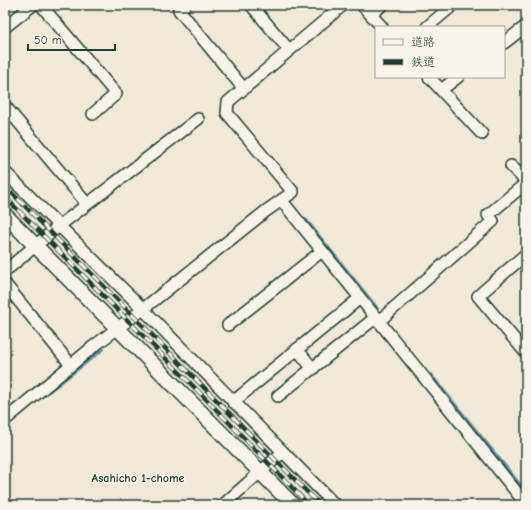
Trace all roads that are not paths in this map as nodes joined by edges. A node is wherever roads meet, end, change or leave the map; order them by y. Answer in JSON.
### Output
{"nodes":[{"id":1,"x":33,"y":5,"type":"edge"},
{"id":2,"x":42,"y":5,"type":"edge"},
{"id":3,"x":185,"y":5,"type":"edge"},
{"id":4,"x":252,"y":5,"type":"edge"},
{"id":5,"x":343,"y":5,"type":"edge"},
{"id":6,"x":362,"y":5,"type":"edge"},
{"id":7,"x":382,"y":5,"type":"edge"},
{"id":8,"x":453,"y":5,"type":"edge"},
{"id":9,"x":371,"y":15,"type":"junction"},
{"id":10,"x":381,"y":26,"type":"edge"},
{"id":11,"x":428,"y":26,"type":"edge"},
{"id":12,"x":526,"y":26,"type":"edge"},
{"id":13,"x":5,"y":28,"type":"edge"},
{"id":14,"x":505,"y":41,"type":"edge"},
{"id":15,"x":289,"y":50,"type":"junction"},
{"id":16,"x":430,"y":78,"type":"edge"},
{"id":17,"x":457,"y":78,"type":"edge"},
{"id":18,"x":244,"y":89,"type":"junction"},
{"id":19,"x":441,"y":90,"type":"junction"},
{"id":20,"x":5,"y":106,"type":"edge"},
{"id":21,"x":93,"y":114,"type":"dead end"},
{"id":22,"x":198,"y":119,"type":"dead end"},
{"id":23,"x":482,"y":134,"type":"dead end"},
{"id":24,"x":511,"y":166,"type":"dead end"},
{"id":25,"x":5,"y":172,"type":"edge"},
{"id":26,"x":526,"y":182,"type":"edge"},
{"id":27,"x":282,"y":201,"type":"junction"},
{"id":28,"x":87,"y":204,"type":"junction"},
{"id":29,"x":5,"y":215,"type":"edge"},
{"id":30,"x":59,"y":226,"type":"junction"},
{"id":31,"x":36,"y":246,"type":"junction"},
{"id":32,"x":322,"y":251,"type":"junction"},
{"id":33,"x":524,"y":259,"type":"edge"},
{"id":34,"x":5,"y":271,"type":"edge"},
{"id":35,"x":5,"y":284,"type":"edge"},
{"id":36,"x":360,"y":298,"type":"junction"},
{"id":37,"x":142,"y":309,"type":"junction"},
{"id":38,"x":377,"y":320,"type":"junction"},
{"id":39,"x":228,"y":325,"type":"dead end"},
{"id":40,"x":117,"y":328,"type":"junction"},
{"id":41,"x":297,"y":349,"type":"junction"},
{"id":42,"x":526,"y":353,"type":"edge"},
{"id":43,"x":71,"y":365,"type":"junction"},
{"id":44,"x":313,"y":369,"type":"junction"},
{"id":45,"x":278,"y":396,"type":"dead end"},
{"id":46,"x":233,"y":402,"type":"junction"},
{"id":47,"x":5,"y":420,"type":"edge"},
{"id":48,"x":283,"y":452,"type":"junction"},
{"id":49,"x":261,"y":473,"type":"junction"},
{"id":50,"x":526,"y":504,"type":"edge"},
{"id":51,"x":223,"y":505,"type":"edge"},
{"id":52,"x":293,"y":505,"type":"edge"},
{"id":53,"x":335,"y":505,"type":"edge"}],
"edges":[{"from":1,"to":13,"type":"street"},
{"from":2,"to":21,"type":"street"},
{"from":3,"to":18,"type":"street"},
{"from":4,"to":15,"type":"street"},
{"from":5,"to":15,"type":"street"},
{"from":6,"to":9,"type":"street"},
{"from":7,"to":9,"type":"street"},
{"from":8,"to":11,"type":"street"},
{"from":9,"to":10,"type":"street"},
{"from":12,"to":14,"type":"street"},
{"from":15,"to":18,"type":"street"},
{"from":16,"to":19,"type":"street"},
{"from":17,"to":19,"type":"street"},
{"from":18,"to":27,"type":"street"},
{"from":19,"to":23,"type":"street"},
{"from":20,"to":28,"type":"street"},
{"from":22,"to":28,"type":"street"},
{"from":24,"to":26,"type":"street"},
{"from":25,"to":30,"type":"street"},
{"from":26,"to":38,"type":"street"},
{"from":27,"to":32,"type":"street"},
{"from":27,"to":37,"type":"street"},
{"from":28,"to":30,"type":"street"},
{"from":29,"to":31,"type":"street"},
{"from":30,"to":31,"type":"street"},
{"from":30,"to":37,"type":"street"},
{"from":31,"to":34,"type":"street"},
{"from":31,"to":40,"type":"street"},
{"from":32,"to":36,"type":"street"},
{"from":32,"to":39,"type":"street"},
{"from":33,"to":42,"type":"street"},
{"from":35,"to":43,"type":"street"},
{"from":36,"to":38,"type":"street"},
{"from":36,"to":41,"type":"street"},
{"from":37,"to":40,"type":"street"},
{"from":37,"to":46,"type":"street"},
{"from":38,"to":44,"type":"street"},
{"from":38,"to":50,"type":"street"},
{"from":40,"to":43,"type":"street"},
{"from":40,"to":49,"type":"street"},
{"from":41,"to":44,"type":"street"},
{"from":41,"to":46,"type":"street"},
{"from":43,"to":47,"type":"street"},
{"from":44,"to":45,"type":"street"},
{"from":46,"to":48,"type":"street"},
{"from":48,"to":49,"type":"street"},
{"from":48,"to":53,"type":"street"},
{"from":49,"to":51,"type":"street"},
{"from":49,"to":52,"type":"street"}]}
